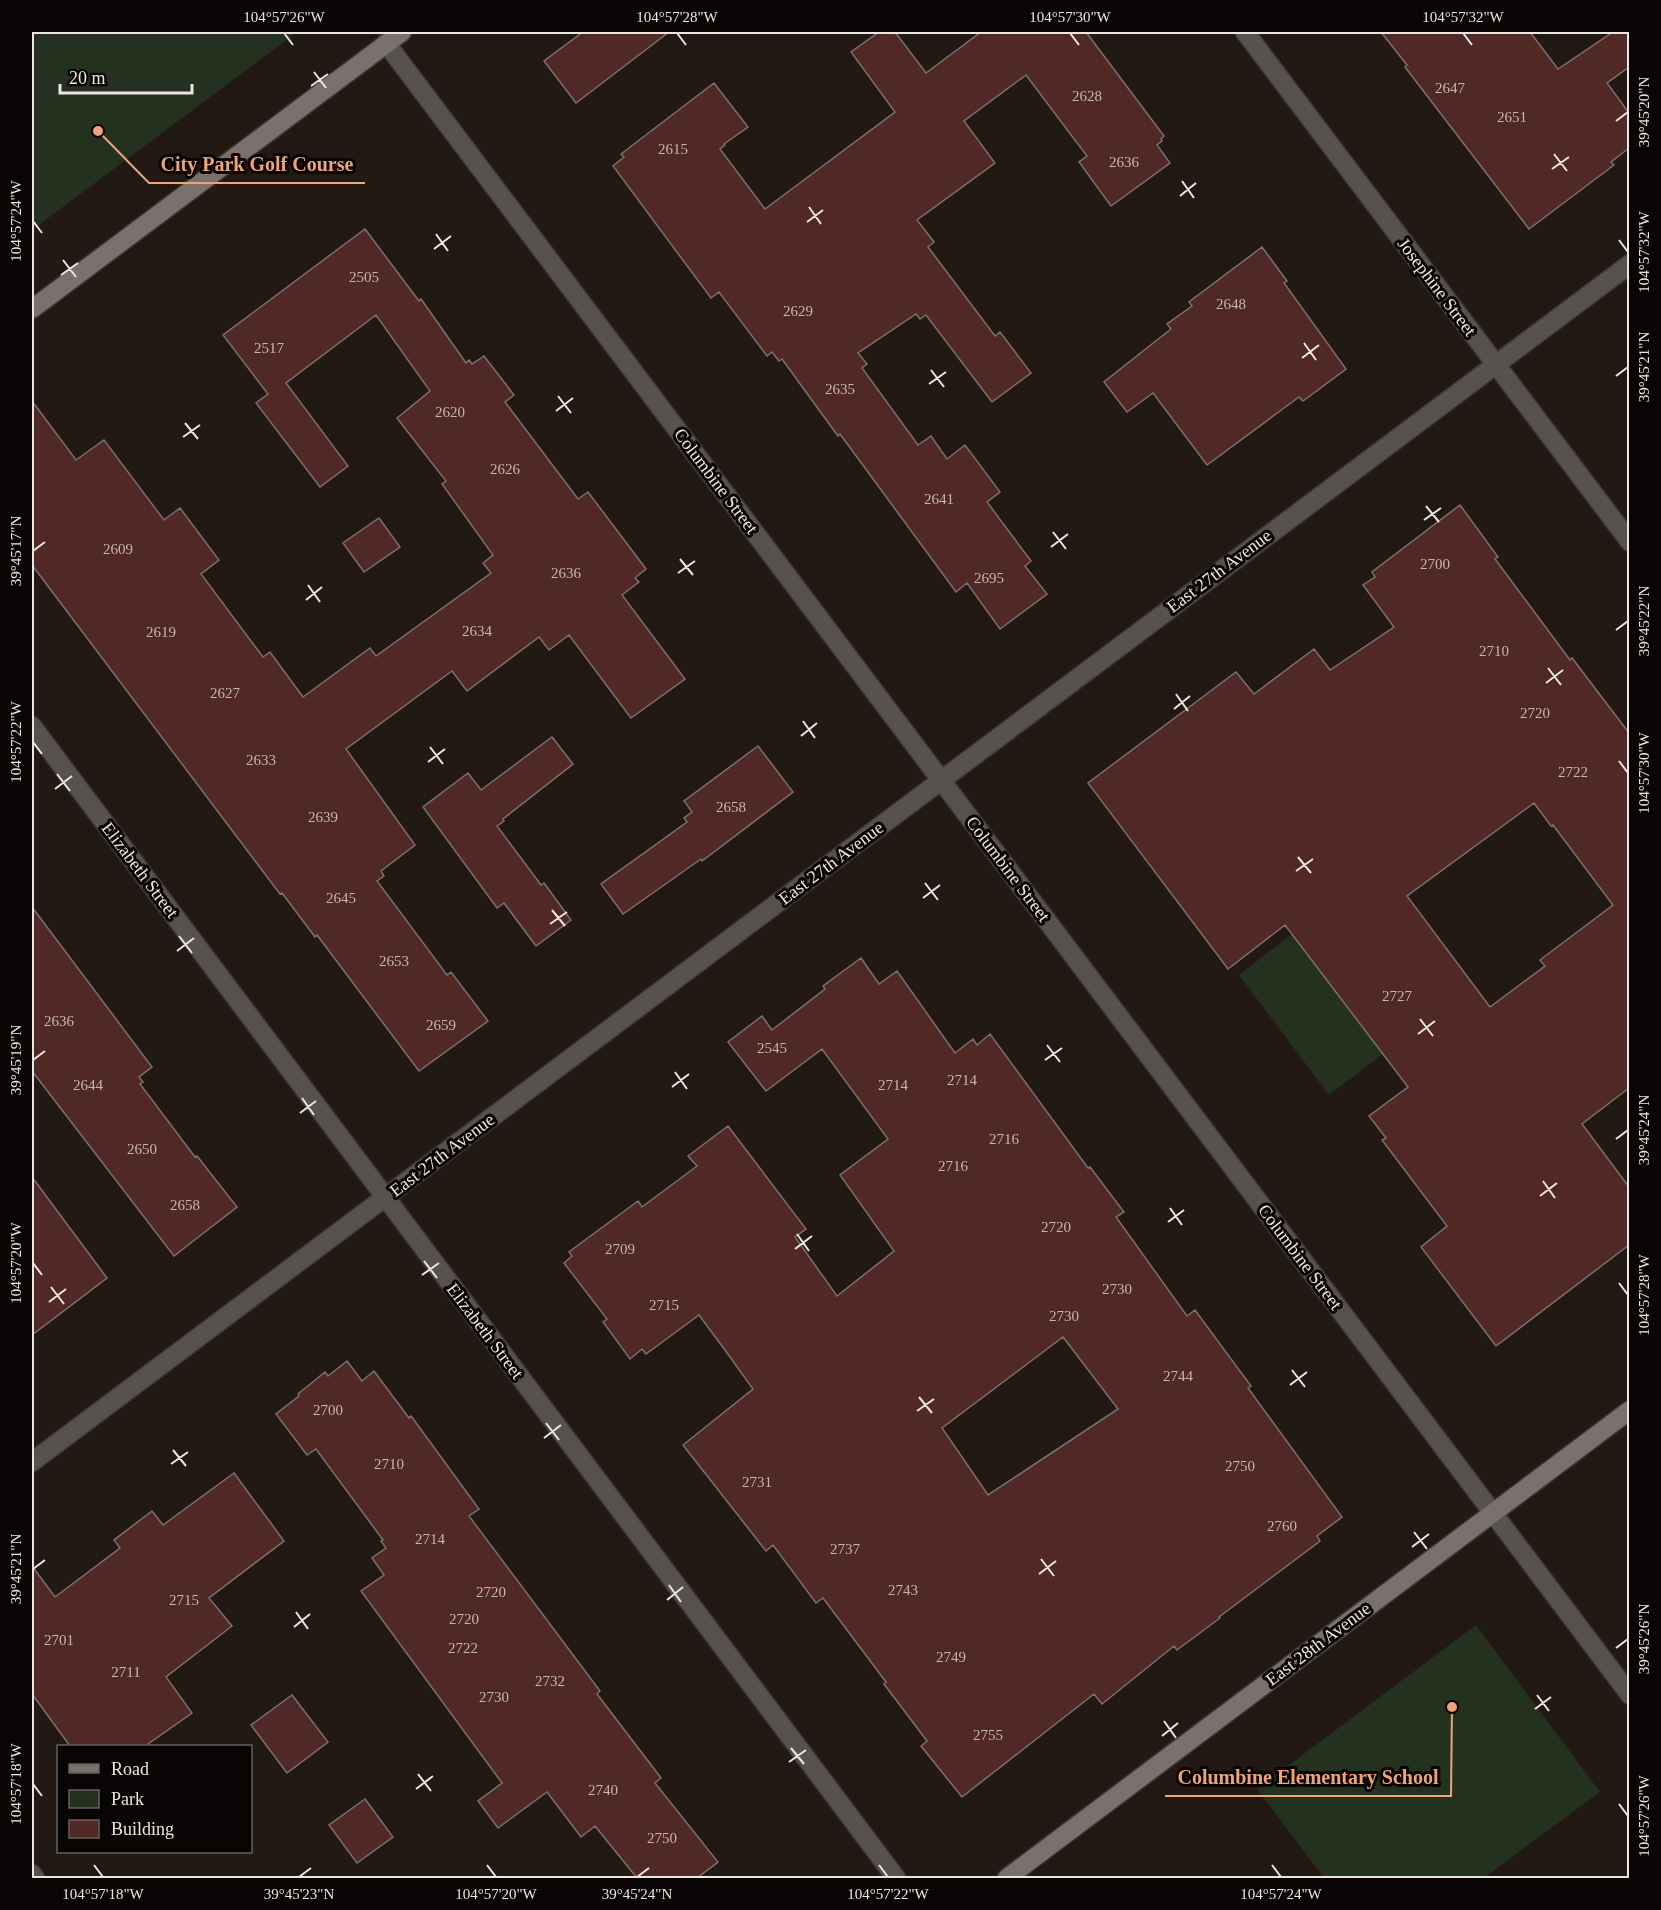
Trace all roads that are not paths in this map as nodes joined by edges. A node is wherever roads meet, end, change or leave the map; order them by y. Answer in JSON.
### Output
{"nodes":[{"id":1,"x":402,"y":32,"type":"edge"},
{"id":2,"x":1245,"y":32,"type":"edge"},
{"id":3,"x":386,"y":43,"type":"junction"},
{"id":4,"x":1629,"y":264,"type":"edge"},
{"id":5,"x":32,"y":309,"type":"edge"},
{"id":6,"x":1496,"y":364,"type":"junction"},
{"id":7,"x":1629,"y":542,"type":"edge"},
{"id":8,"x":32,"y":726,"type":"edge"},
{"id":9,"x":941,"y":781,"type":"junction"},
{"id":10,"x":384,"y":1198,"type":"junction"},
{"id":11,"x":1629,"y":1410,"type":"edge"},
{"id":12,"x":32,"y":1462,"type":"edge"},
{"id":13,"x":1492,"y":1513,"type":"junction"},
{"id":14,"x":1629,"y":1695,"type":"edge"},
{"id":15,"x":32,"y":1874,"type":"edge"},
{"id":16,"x":35,"y":1878,"type":"edge"},
{"id":17,"x":896,"y":1878,"type":"edge"},
{"id":18,"x":1007,"y":1878,"type":"edge"}],
"edges":[{"from":1,"to":3,"type":"street"},
{"from":2,"to":6,"type":"street","name":"Josephine Street"},
{"from":3,"to":5,"type":"street"},
{"from":3,"to":9,"type":"street","name":"Columbine Street"},
{"from":4,"to":6,"type":"street","name":"East 27th Avenue"},
{"from":6,"to":7,"type":"street","name":"Josephine Street"},
{"from":6,"to":9,"type":"street","name":"East 27th Avenue"},
{"from":8,"to":10,"type":"street","name":"Elizabeth Street"},
{"from":9,"to":10,"type":"street","name":"East 27th Avenue"},
{"from":9,"to":13,"type":"street","name":"Columbine Street"},
{"from":10,"to":12,"type":"street","name":"East 27th Avenue"},
{"from":10,"to":17,"type":"street","name":"Elizabeth Street"},
{"from":11,"to":13,"type":"street","name":"East 28th Avenue"},
{"from":13,"to":14,"type":"street","name":"Columbine Street"},
{"from":13,"to":18,"type":"street","name":"East 28th Avenue"},
{"from":15,"to":16,"type":"street"}]}
